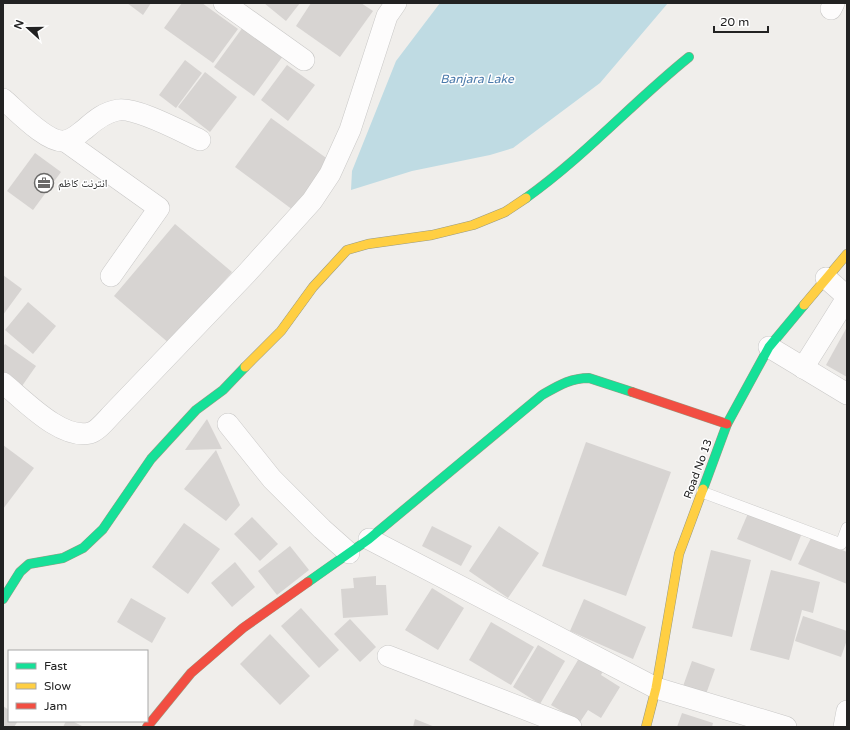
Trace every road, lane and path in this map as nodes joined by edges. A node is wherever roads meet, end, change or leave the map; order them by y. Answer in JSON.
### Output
{"nodes":[{"id":1,"x":224,"y":3,"type":"edge"},
{"id":2,"x":396,"y":3,"type":"edge"},
{"id":3,"x":689,"y":57,"type":"dead end"},
{"id":4,"x":304,"y":60,"type":"dead end"},
{"id":5,"x":3,"y":99,"type":"edge"},
{"id":6,"x":200,"y":140,"type":"dead end"},
{"id":7,"x":65,"y":141,"type":"junction"},
{"id":8,"x":847,"y":254,"type":"edge"},
{"id":9,"x":111,"y":276,"type":"dead end"},
{"id":10,"x":826,"y":278,"type":"junction"},
{"id":11,"x":769,"y":347,"type":"junction"},
{"id":12,"x":803,"y":368,"type":"junction"},
{"id":13,"x":3,"y":383,"type":"edge"},
{"id":14,"x":847,"y":394,"type":"edge"},
{"id":15,"x":228,"y":424,"type":"dead end"},
{"id":16,"x":727,"y":424,"type":"junction"},
{"id":17,"x":702,"y":492,"type":"junction"},
{"id":18,"x":847,"y":528,"type":"edge"},
{"id":19,"x":369,"y":539,"type":"junction"},
{"id":20,"x":349,"y":553,"type":"junction"},
{"id":21,"x":3,"y":599,"type":"edge"},
{"id":22,"x":388,"y":656,"type":"dead end"},
{"id":23,"x":656,"y":688,"type":"junction"},
{"id":24,"x":847,"y":711,"type":"edge"},
{"id":25,"x":147,"y":727,"type":"edge"},
{"id":26,"x":571,"y":727,"type":"edge"},
{"id":27,"x":646,"y":727,"type":"edge"},
{"id":28,"x":784,"y":727,"type":"edge"},
{"id":29,"x":844,"y":727,"type":"edge"}],
"edges":[{"from":1,"to":4,"type":"street"},
{"from":2,"to":13,"type":"street"},
{"from":3,"to":21,"type":"street"},
{"from":5,"to":7,"type":"street"},
{"from":6,"to":7,"type":"street"},
{"from":7,"to":9,"type":"street"},
{"from":8,"to":10,"type":"street","name":"Road No 13"},
{"from":10,"to":11,"type":"street","name":"Road No 13"},
{"from":10,"to":12,"type":"street"},
{"from":11,"to":12,"type":"street"},
{"from":11,"to":16,"type":"street","name":"Road No 13"},
{"from":12,"to":14,"type":"street"},
{"from":15,"to":20,"type":"street"},
{"from":16,"to":17,"type":"street","name":"Road No 13"},
{"from":16,"to":19,"type":"street"},
{"from":17,"to":18,"type":"lane"},
{"from":17,"to":23,"type":"street","name":"Road No 13"},
{"from":19,"to":20,"type":"street"},
{"from":19,"to":23,"type":"street"},
{"from":20,"to":25,"type":"street"},
{"from":22,"to":26,"type":"street"},
{"from":23,"to":27,"type":"street","name":"Road No 13"},
{"from":23,"to":28,"type":"street"},
{"from":24,"to":29,"type":"street"}]}
